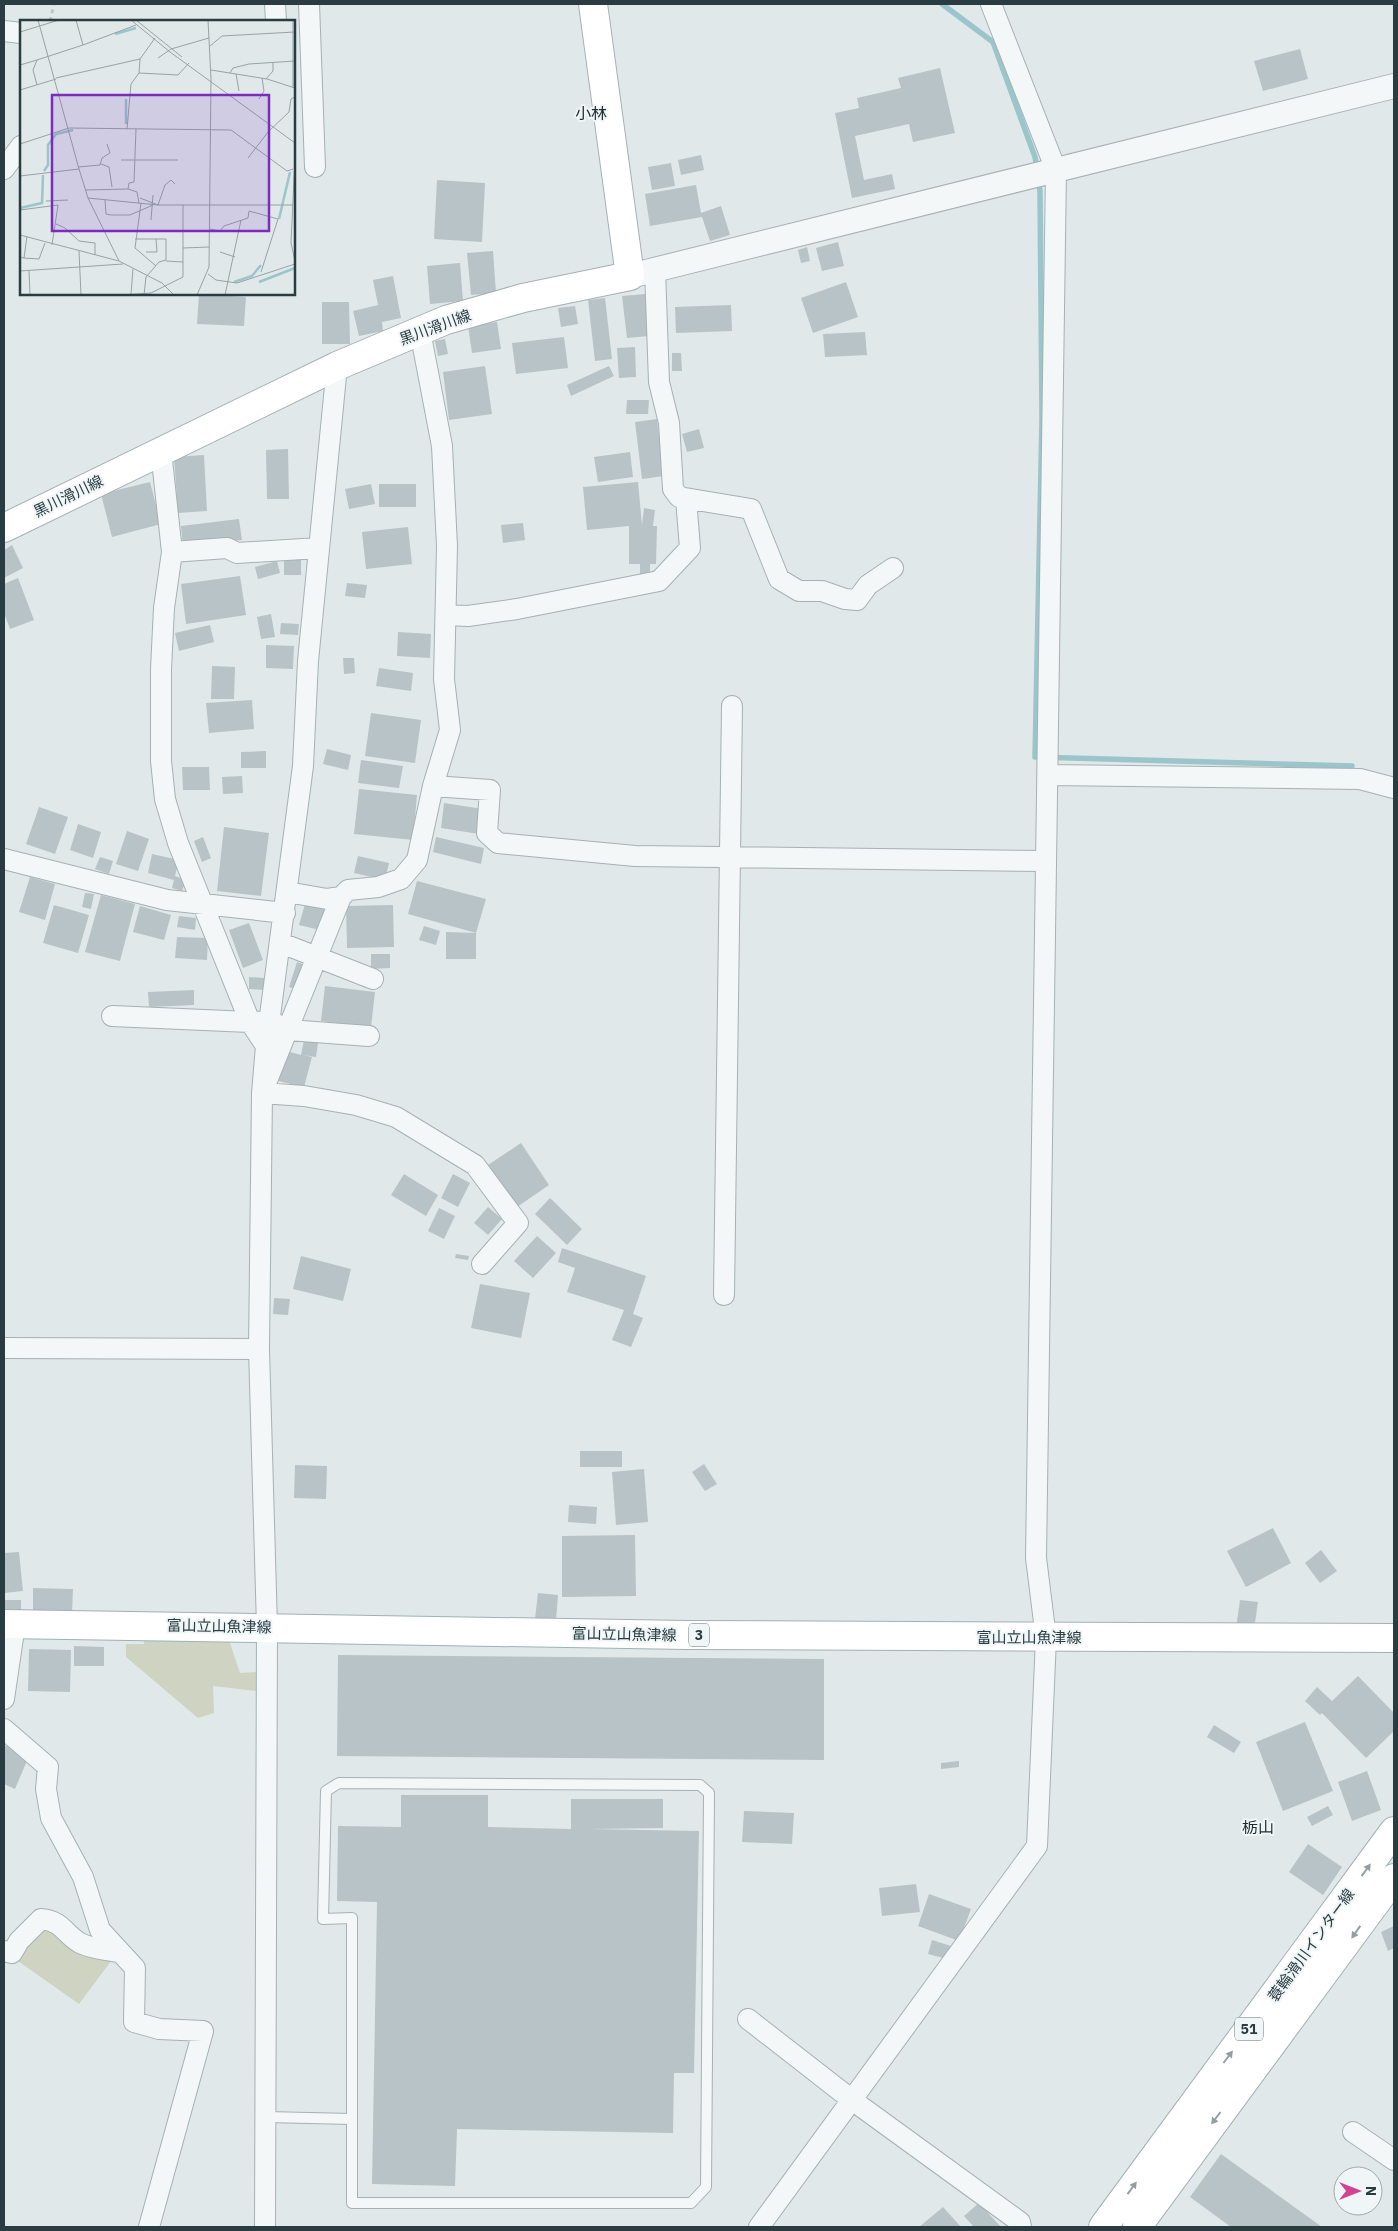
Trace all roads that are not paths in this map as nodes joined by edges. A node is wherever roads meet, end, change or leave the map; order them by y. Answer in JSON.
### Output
{"nodes":[{"id":1,"x":275,"y":4,"type":"edge"},
{"id":2,"x":309,"y":4,"type":"edge"},
{"id":3,"x":593,"y":4,"type":"edge"},
{"id":4,"x":991,"y":4,"type":"edge"},
{"id":5,"x":276,"y":20,"type":"edge"},
{"id":6,"x":4,"y":31,"type":"edge"},
{"id":7,"x":20,"y":33,"type":"edge"},
{"id":8,"x":1394,"y":86,"type":"edge"},
{"id":9,"x":20,"y":147,"type":"edge"},
{"id":10,"x":315,"y":167,"type":"dead end"},
{"id":11,"x":4,"y":169,"type":"edge"},
{"id":12,"x":1056,"y":170,"type":"junction"},
{"id":13,"x":643,"y":273,"type":"junction"},
{"id":14,"x":420,"y":331,"type":"junction"},
{"id":15,"x":338,"y":366,"type":"junction"},
{"id":16,"x":161,"y":451,"type":"junction"},
{"id":17,"x":686,"y":499,"type":"junction"},
{"id":18,"x":4,"y":528,"type":"edge"},
{"id":19,"x":319,"y":548,"type":"junction"},
{"id":20,"x":172,"y":552,"type":"junction"},
{"id":21,"x":893,"y":568,"type":"dead end"},
{"id":22,"x":447,"y":615,"type":"junction"},
{"id":23,"x":732,"y":706,"type":"dead end"},
{"id":24,"x":1049,"y":775,"type":"junction"},
{"id":25,"x":433,"y":786,"type":"junction"},
{"id":26,"x":1394,"y":788,"type":"edge"},
{"id":27,"x":730,"y":858,"type":"junction"},
{"id":28,"x":4,"y":859,"type":"edge"},
{"id":29,"x":1046,"y":861,"type":"junction"},
{"id":30,"x":287,"y":892,"type":"junction"},
{"id":31,"x":341,"y":897,"type":"junction"},
{"id":32,"x":202,"y":903,"type":"junction"},
{"id":33,"x":285,"y":913,"type":"junction"},
{"id":34,"x":281,"y":943,"type":"junction"},
{"id":35,"x":316,"y":956,"type":"junction"},
{"id":36,"x":373,"y":980,"type":"dead end"},
{"id":37,"x":112,"y":1016,"type":"dead end"},
{"id":38,"x":260,"y":1022,"type":"junction"},
{"id":39,"x":288,"y":1030,"type":"junction"},
{"id":40,"x":369,"y":1036,"type":"dead end"},
{"id":41,"x":262,"y":1092,"type":"junction"},
{"id":42,"x":482,"y":1264,"type":"dead end"},
{"id":43,"x":724,"y":1295,"type":"dead end"},
{"id":44,"x":4,"y":1348,"type":"edge"},
{"id":45,"x":259,"y":1348,"type":"junction"},
{"id":46,"x":10,"y":1624,"type":"edge"},
{"id":47,"x":267,"y":1627,"type":"junction"},
{"id":48,"x":1046,"y":1638,"type":"junction"},
{"id":49,"x":1394,"y":1638,"type":"edge"},
{"id":50,"x":4,"y":1699,"type":"edge"},
{"id":51,"x":4,"y":1729,"type":"edge"},
{"id":52,"x":1394,"y":1831,"type":"edge"},
{"id":53,"x":1394,"y":1878,"type":"edge"},
{"id":54,"x":4,"y":1951,"type":"edge"},
{"id":55,"x":119,"y":1952,"type":"junction"},
{"id":56,"x":748,"y":2019,"type":"dead end"},
{"id":57,"x":852,"y":2100,"type":"junction"},
{"id":58,"x":266,"y":2117,"type":"junction"},
{"id":59,"x":352,"y":2119,"type":"junction"},
{"id":60,"x":1353,"y":2132,"type":"dead end"},
{"id":61,"x":1394,"y":2160,"type":"edge"},
{"id":62,"x":149,"y":2227,"type":"edge"},
{"id":63,"x":265,"y":2227,"type":"edge"},
{"id":64,"x":759,"y":2227,"type":"edge"},
{"id":65,"x":1021,"y":2227,"type":"edge"},
{"id":66,"x":1103,"y":2227,"type":"edge"},
{"id":67,"x":1137,"y":2227,"type":"edge"}],
"edges":[{"from":1,"to":5,"type":"street"},
{"from":2,"to":10,"type":"street"},
{"from":3,"to":13,"type":"main road"},
{"from":4,"to":12,"type":"street"},
{"from":6,"to":7,"type":"street"},
{"from":8,"to":12,"type":"street"},
{"from":9,"to":11,"type":"street"},
{"from":12,"to":13,"type":"street"},
{"from":12,"to":24,"type":"street"},
{"from":13,"to":14,"type":"main road","name":"黒川滑川線"},
{"from":13,"to":17,"type":"street"},
{"from":14,"to":15,"type":"main road","name":"黒川滑川線"},
{"from":14,"to":22,"type":"street"},
{"from":15,"to":16,"type":"main road","name":"黒川滑川線"},
{"from":15,"to":19,"type":"street"},
{"from":16,"to":18,"type":"main road","name":"黒川滑川線"},
{"from":16,"to":20,"type":"street"},
{"from":17,"to":21,"type":"street"},
{"from":17,"to":22,"type":"street"},
{"from":19,"to":20,"type":"street"},
{"from":19,"to":30,"type":"street"},
{"from":20,"to":32,"type":"street"},
{"from":22,"to":25,"type":"street"},
{"from":23,"to":27,"type":"street"},
{"from":24,"to":26,"type":"street"},
{"from":24,"to":29,"type":"street"},
{"from":25,"to":27,"type":"street"},
{"from":25,"to":31,"type":"street"},
{"from":27,"to":29,"type":"street"},
{"from":27,"to":43,"type":"street"},
{"from":28,"to":32,"type":"street"},
{"from":29,"to":48,"type":"street"},
{"from":30,"to":31,"type":"street"},
{"from":30,"to":33,"type":"street"},
{"from":31,"to":35,"type":"street"},
{"from":32,"to":33,"type":"street"},
{"from":32,"to":38,"type":"street"},
{"from":33,"to":34,"type":"street"},
{"from":34,"to":35,"type":"street"},
{"from":34,"to":38,"type":"street"},
{"from":35,"to":36,"type":"street"},
{"from":35,"to":39,"type":"street"},
{"from":37,"to":38,"type":"street"},
{"from":38,"to":39,"type":"street"},
{"from":38,"to":41,"type":"street"},
{"from":39,"to":40,"type":"street"},
{"from":39,"to":41,"type":"street"},
{"from":41,"to":42,"type":"street"},
{"from":41,"to":45,"type":"street"},
{"from":44,"to":45,"type":"street"},
{"from":45,"to":47,"type":"street"},
{"from":46,"to":47,"type":"main road","name":"富山立山魚津線","number":"3"},
{"from":46,"to":50,"type":"street"},
{"from":47,"to":48,"type":"main road","name":"富山立山魚津線","number":"3"},
{"from":47,"to":58,"type":"street"},
{"from":48,"to":49,"type":"main road","name":"富山立山魚津線","number":"3"},
{"from":48,"to":57,"type":"street"},
{"from":51,"to":55,"type":"street"},
{"from":66,"to":52,"type":"main road","name":"蓑輪滑川インター線","number":"51","one_way":true},
{"from":53,"to":67,"type":"main road","name":"蓑輪滑川インター線","number":"51","one_way":true},
{"from":54,"to":55,"type":"street"},
{"from":55,"to":62,"type":"street"},
{"from":56,"to":57,"type":"street"},
{"from":57,"to":64,"type":"street"},
{"from":57,"to":65,"type":"street"},
{"from":58,"to":59,"type":"lane"},
{"from":58,"to":63,"type":"street"},
{"from":59,"to":59,"type":"lane"},
{"from":60,"to":61,"type":"street"}]}
